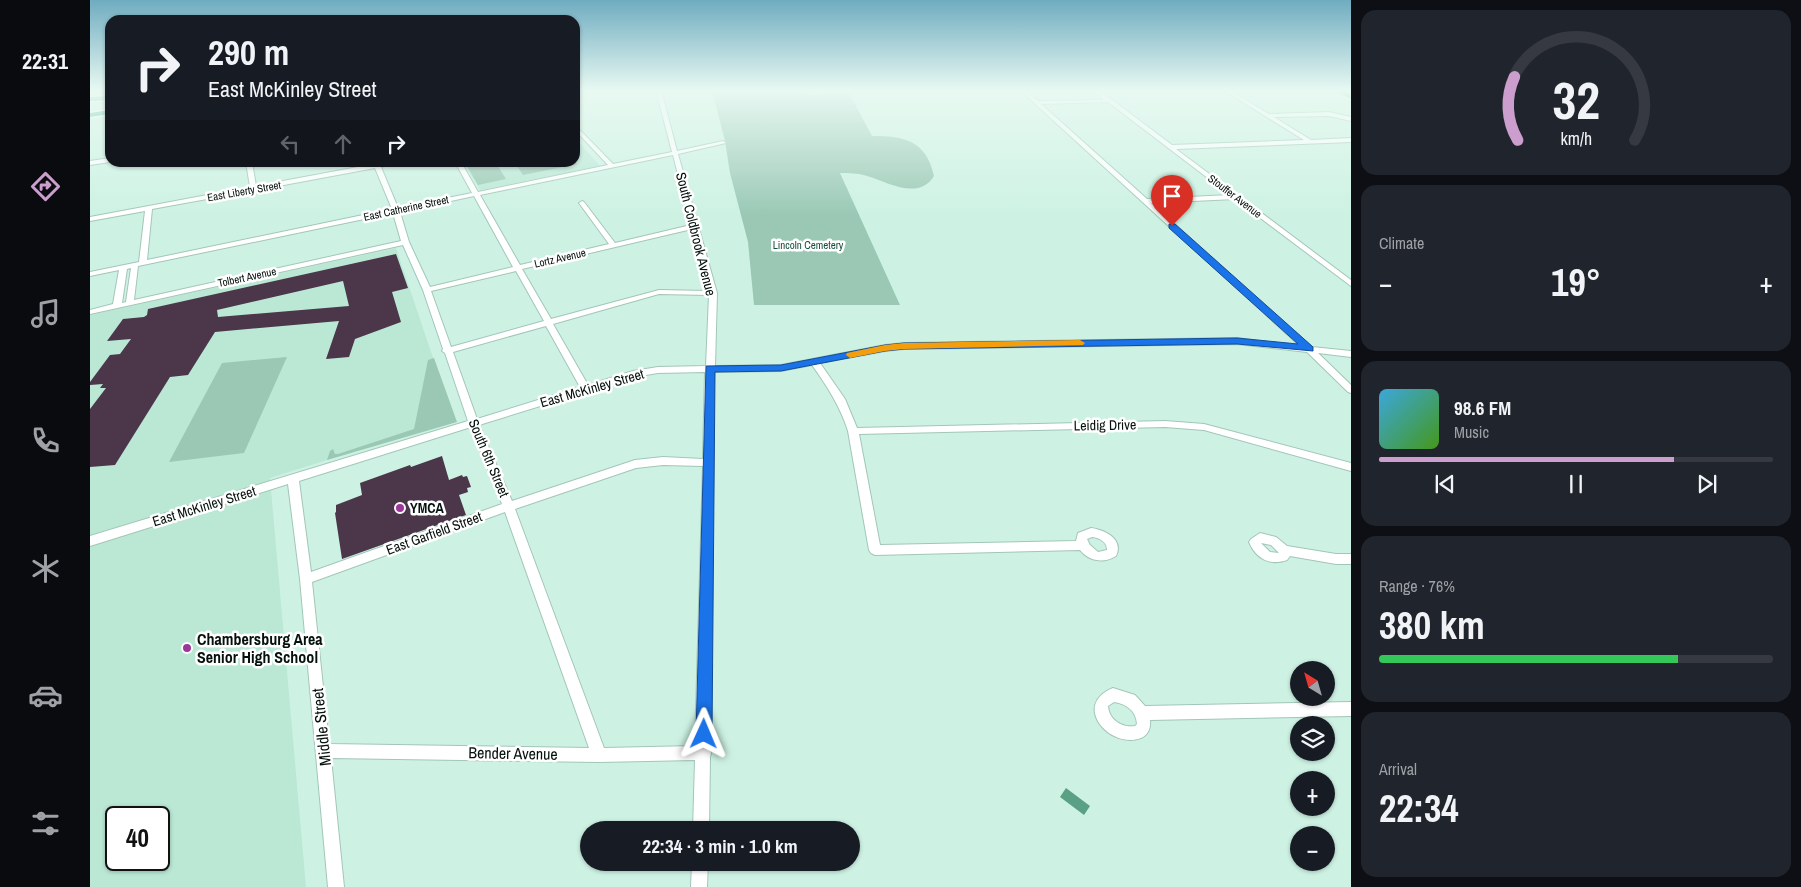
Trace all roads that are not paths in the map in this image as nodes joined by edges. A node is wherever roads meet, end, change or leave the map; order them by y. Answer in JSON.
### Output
{"nodes":[{"id":1,"x":669,"y":131,"type":"edge"},
{"id":2,"x":1067,"y":131,"type":"edge"},
{"id":3,"x":1149,"y":131,"type":"edge"},
{"id":4,"x":1293,"y":131,"type":"edge"},
{"id":5,"x":580,"y":132,"type":"edge"},
{"id":6,"x":1351,"y":140,"type":"edge"},
{"id":7,"x":1310,"y":142,"type":"junction"},
{"id":8,"x":722,"y":143,"type":"dead end"},
{"id":9,"x":1170,"y":147,"type":"junction"},
{"id":10,"x":675,"y":153,"type":"junction"},
{"id":11,"x":105,"y":161,"type":"edge"},
{"id":12,"x":90,"y":163,"type":"edge"},
{"id":13,"x":612,"y":166,"type":"junction"},
{"id":14,"x":250,"y":167,"type":"edge"},
{"id":15,"x":363,"y":167,"type":"edge"},
{"id":16,"x":378,"y":167,"type":"edge"},
{"id":17,"x":461,"y":167,"type":"edge"},
{"id":18,"x":254,"y":190,"type":"junction"},
{"id":19,"x":476,"y":194,"type":"junction"},
{"id":20,"x":1235,"y":197,"type":"junction"},
{"id":21,"x":1144,"y":201,"type":"junction"},
{"id":22,"x":582,"y":203,"type":"dead end"},
{"id":23,"x":149,"y":209,"type":"junction"},
{"id":24,"x":396,"y":211,"type":"junction"},
{"id":25,"x":90,"y":219,"type":"edge"},
{"id":26,"x":694,"y":226,"type":"junction"},
{"id":27,"x":405,"y":242,"type":"junction"},
{"id":28,"x":614,"y":246,"type":"junction"},
{"id":29,"x":139,"y":263,"type":"junction"},
{"id":30,"x":123,"y":267,"type":"junction"},
{"id":31,"x":518,"y":268,"type":"junction"},
{"id":32,"x":90,"y":274,"type":"edge"},
{"id":33,"x":1351,"y":284,"type":"edge"},
{"id":34,"x":427,"y":290,"type":"junction"},
{"id":35,"x":713,"y":293,"type":"junction"},
{"id":36,"x":130,"y":303,"type":"junction"},
{"id":37,"x":117,"y":306,"type":"junction"},
{"id":38,"x":90,"y":312,"type":"edge"},
{"id":39,"x":548,"y":322,"type":"junction"},
{"id":40,"x":1309,"y":349,"type":"junction"},
{"id":41,"x":446,"y":350,"type":"junction"},
{"id":42,"x":1351,"y":354,"type":"edge"},
{"id":43,"x":815,"y":362,"type":"junction"},
{"id":44,"x":710,"y":369,"type":"junction"},
{"id":45,"x":586,"y":389,"type":"junction"},
{"id":46,"x":1351,"y":390,"type":"edge"},
{"id":47,"x":474,"y":424,"type":"junction"},
{"id":48,"x":853,"y":431,"type":"junction"},
{"id":49,"x":709,"y":463,"type":"junction"},
{"id":50,"x":1351,"y":467,"type":"edge"},
{"id":51,"x":293,"y":478,"type":"junction"},
{"id":52,"x":509,"y":507,"type":"junction"},
{"id":53,"x":90,"y":541,"type":"edge"},
{"id":54,"x":1082,"y":545,"type":"dead end"},
{"id":55,"x":1284,"y":550,"type":"dead end"},
{"id":56,"x":1351,"y":559,"type":"edge"},
{"id":57,"x":306,"y":579,"type":"junction"},
{"id":58,"x":1351,"y":709,"type":"edge"},
{"id":59,"x":1142,"y":713,"type":"dead end"},
{"id":60,"x":323,"y":751,"type":"junction"},
{"id":61,"x":704,"y":754,"type":"junction"},
{"id":62,"x":599,"y":755,"type":"junction"},
{"id":63,"x":701,"y":821,"type":"edge"},
{"id":64,"x":700,"y":871,"type":"edge"},
{"id":65,"x":336,"y":887,"type":"edge"},
{"id":66,"x":699,"y":887,"type":"edge"}],
"edges":[{"from":1,"to":10,"type":"street","name":"South Coldbrook Avenue"},
{"from":2,"to":21,"type":"street"},
{"from":3,"to":9,"type":"street","name":"Stouffer Avenue"},
{"from":4,"to":7,"type":"street"},
{"from":5,"to":13,"type":"street"},
{"from":6,"to":7,"type":"street"},
{"from":7,"to":9,"type":"street"},
{"from":8,"to":10,"type":"street","name":"East Catherine Street"},
{"from":9,"to":20,"type":"street","name":"Stouffer Avenue"},
{"from":10,"to":13,"type":"street","name":"East Catherine Street"},
{"from":10,"to":26,"type":"street","name":"South Coldbrook Avenue"},
{"from":11,"to":12,"type":"street"},
{"from":13,"to":19,"type":"street","name":"East Catherine Street"},
{"from":14,"to":18,"type":"street"},
{"from":15,"to":18,"type":"street","name":"East Liberty Street"},
{"from":16,"to":24,"type":"street","name":"South 6th Street"},
{"from":17,"to":19,"type":"street"},
{"from":18,"to":23,"type":"street","name":"East Liberty Street"},
{"from":19,"to":24,"type":"street","name":"East Catherine Street"},
{"from":19,"to":31,"type":"street"},
{"from":20,"to":21,"type":"street"},
{"from":20,"to":33,"type":"street","name":"Stouffer Avenue"},
{"from":21,"to":40,"type":"street"},
{"from":22,"to":28,"type":"street"},
{"from":23,"to":25,"type":"street","name":"East Liberty Street"},
{"from":23,"to":29,"type":"street"},
{"from":24,"to":27,"type":"street","name":"South 6th Street"},
{"from":24,"to":29,"type":"street","name":"East Catherine Street"},
{"from":26,"to":28,"type":"street","name":"Lortz Avenue"},
{"from":26,"to":35,"type":"street","name":"South Coldbrook Avenue"},
{"from":27,"to":34,"type":"street","name":"South 6th Street"},
{"from":27,"to":36,"type":"street","name":"Tolbert Avenue"},
{"from":28,"to":31,"type":"street","name":"Lortz Avenue"},
{"from":29,"to":30,"type":"street","name":"East Catherine Street"},
{"from":29,"to":36,"type":"street"},
{"from":30,"to":32,"type":"street","name":"East Catherine Street"},
{"from":30,"to":37,"type":"street"},
{"from":31,"to":34,"type":"street","name":"Lortz Avenue"},
{"from":31,"to":39,"type":"street"},
{"from":34,"to":41,"type":"street","name":"South 6th Street"},
{"from":35,"to":39,"type":"street"},
{"from":35,"to":44,"type":"street","name":"South Coldbrook Avenue"},
{"from":36,"to":37,"type":"street","name":"Tolbert Avenue"},
{"from":37,"to":38,"type":"street","name":"Tolbert Avenue"},
{"from":39,"to":41,"type":"street"},
{"from":39,"to":45,"type":"street"},
{"from":40,"to":42,"type":"street","name":"East McKinley Street"},
{"from":40,"to":43,"type":"street","name":"East McKinley Street"},
{"from":40,"to":46,"type":"street"},
{"from":41,"to":47,"type":"street","name":"South 6th Street"},
{"from":43,"to":44,"type":"street","name":"East McKinley Street"},
{"from":43,"to":48,"type":"street"},
{"from":44,"to":45,"type":"street","name":"East McKinley Street"},
{"from":44,"to":49,"type":"street","name":"South Coldbrook Avenue"},
{"from":45,"to":47,"type":"street","name":"East McKinley Street"},
{"from":47,"to":51,"type":"street","name":"East McKinley Street"},
{"from":47,"to":52,"type":"street","name":"South 6th Street"},
{"from":48,"to":50,"type":"street","name":"Leidig Drive"},
{"from":48,"to":54,"type":"street"},
{"from":49,"to":52,"type":"street","name":"East Garfield Street"},
{"from":49,"to":61,"type":"street","name":"South Coldbrook Avenue"},
{"from":51,"to":53,"type":"street","name":"East McKinley Street"},
{"from":51,"to":57,"type":"street","name":"Middle Street"},
{"from":52,"to":57,"type":"street","name":"East Garfield Street"},
{"from":52,"to":62,"type":"street","name":"South 6th Street"},
{"from":55,"to":56,"type":"street"},
{"from":57,"to":60,"type":"street","name":"Middle Street"},
{"from":58,"to":59,"type":"street"},
{"from":60,"to":62,"type":"street","name":"Bender Avenue"},
{"from":60,"to":65,"type":"street","name":"Middle Street"},
{"from":61,"to":62,"type":"street","name":"Bender Avenue"},
{"from":61,"to":63,"type":"street","name":"South Coldbrook Avenue"},
{"from":64,"to":66,"type":"street"}]}
